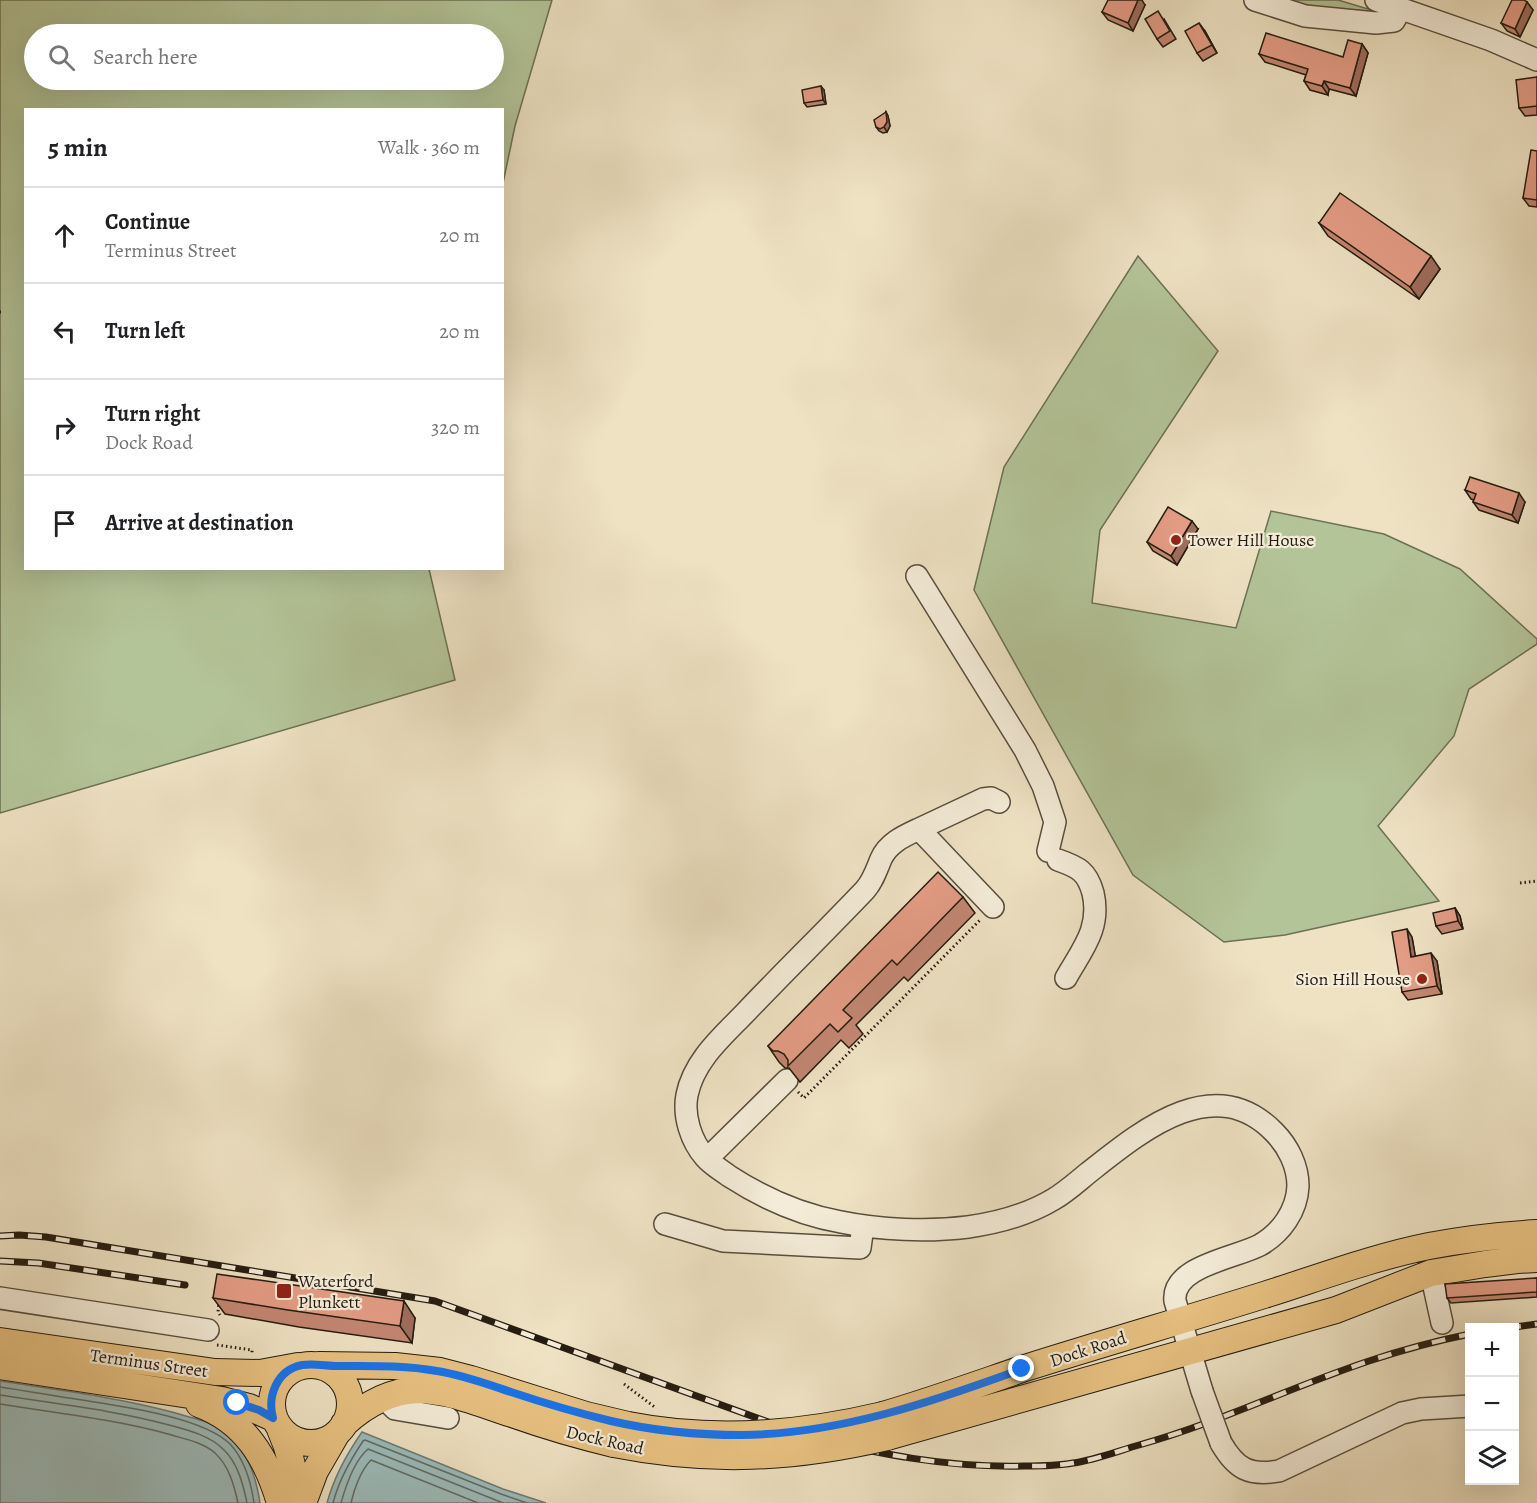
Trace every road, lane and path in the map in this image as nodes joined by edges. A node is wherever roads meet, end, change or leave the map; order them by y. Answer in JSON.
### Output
{"nodes":[{"id":1,"x":1255,"y":0,"type":"edge"},
{"id":2,"x":1376,"y":0,"type":"edge"},
{"id":3,"x":1401,"y":9,"type":"junction"},
{"id":4,"x":1537,"y":60,"type":"edge"},
{"id":5,"x":917,"y":576,"type":"dead end"},
{"id":6,"x":999,"y":802,"type":"dead end"},
{"id":7,"x":954,"y":812,"type":"junction"},
{"id":8,"x":969,"y":827,"type":"dead end"},
{"id":9,"x":919,"y":829,"type":"junction"},
{"id":10,"x":1537,"y":881,"type":"edge"},
{"id":11,"x":1520,"y":884,"type":"dead end"},
{"id":12,"x":993,"y":907,"type":"joint"},
{"id":13,"x":1066,"y":978,"type":"dead end"},
{"id":14,"x":787,"y":1080,"type":"joint"},
{"id":15,"x":707,"y":1159,"type":"junction"},
{"id":16,"x":665,"y":1224,"type":"dead end"},
{"id":17,"x":863,"y":1226,"type":"junction"},
{"id":18,"x":1537,"y":1233,"type":"edge"},
{"id":19,"x":1537,"y":1259,"type":"edge"},
{"id":20,"x":1431,"y":1273,"type":"junction"},
{"id":21,"x":0,"y":1298,"type":"edge"},
{"id":22,"x":219,"y":1299,"type":"edge"},
{"id":23,"x":1181,"y":1321,"type":"junction"},
{"id":24,"x":1442,"y":1323,"type":"dead end"},
{"id":25,"x":215,"y":1324,"type":"joint"},
{"id":26,"x":0,"y":1341,"type":"edge"},
{"id":27,"x":1190,"y":1351,"type":"junction"},
{"id":28,"x":0,"y":1366,"type":"edge"},
{"id":29,"x":318,"y":1366,"type":"junction"},
{"id":30,"x":624,"y":1384,"type":"dead end"},
{"id":31,"x":153,"y":1390,"type":"junction"},
{"id":32,"x":383,"y":1397,"type":"junction"},
{"id":33,"x":1465,"y":1406,"type":"edge"},
{"id":34,"x":661,"y":1411,"type":"dead end"},
{"id":35,"x":448,"y":1418,"type":"dead end"},
{"id":36,"x":346,"y":1423,"type":"junction"},
{"id":37,"x":277,"y":1424,"type":"junction"},
{"id":38,"x":885,"y":1426,"type":"junction"},
{"id":39,"x":621,"y":1434,"type":"junction"},
{"id":40,"x":280,"y":1503,"type":"edge"},
{"id":41,"x":295,"y":1503,"type":"edge"},
{"id":42,"x":303,"y":1503,"type":"edge"}],
"edges":[{"from":1,"to":3,"type":"street"},
{"from":2,"to":3,"type":"street"},
{"from":3,"to":4,"type":"street"},
{"from":5,"to":13,"type":"street"},
{"from":6,"to":7,"type":"street"},
{"from":7,"to":8,"type":"street"},
{"from":7,"to":9,"type":"street"},
{"from":9,"to":12,"type":"street"},
{"from":9,"to":15,"type":"street"},
{"from":10,"to":11,"type":"path"},
{"from":12,"to":14,"type":"path"},
{"from":14,"to":15,"type":"street"},
{"from":15,"to":17,"type":"street"},
{"from":16,"to":17,"type":"street"},
{"from":17,"to":23,"type":"street"},
{"from":18,"to":23,"type":"main road","name":"Dock Road"},
{"from":19,"to":20,"type":"main road","name":"Dock Road"},
{"from":20,"to":24,"type":"street"},
{"from":20,"to":27,"type":"main road","name":"Dock Road"},
{"from":21,"to":25,"type":"street"},
{"from":22,"to":25,"type":"path"},
{"from":23,"to":27,"type":"street"},
{"from":23,"to":38,"type":"main road","name":"Dock Road"},
{"from":26,"to":29,"type":"main road","name":"Terminus Street"},
{"from":27,"to":33,"type":"street","bridge":true},
{"from":27,"to":38,"type":"main road","name":"Dock Road"},
{"from":28,"to":31,"type":"main road","name":"Terminus Street"},
{"from":29,"to":36,"type":"main road"},
{"from":29,"to":37,"type":"main road"},
{"from":29,"to":39,"type":"main road","name":"Dock Road"},
{"from":30,"to":34,"type":"path"},
{"from":31,"to":37,"type":"main road","name":"Terminus Street"},
{"from":31,"to":40,"type":"main road"},
{"from":32,"to":35,"type":"street"},
{"from":32,"to":36,"type":"main road","name":"Dock Road"},
{"from":32,"to":39,"type":"main road","name":"Dock Road"},
{"from":36,"to":37,"type":"main road"},
{"from":36,"to":42,"type":"main road"},
{"from":37,"to":41,"type":"main road"},
{"from":38,"to":39,"type":"main road","name":"Dock Road","bridge":true}]}
